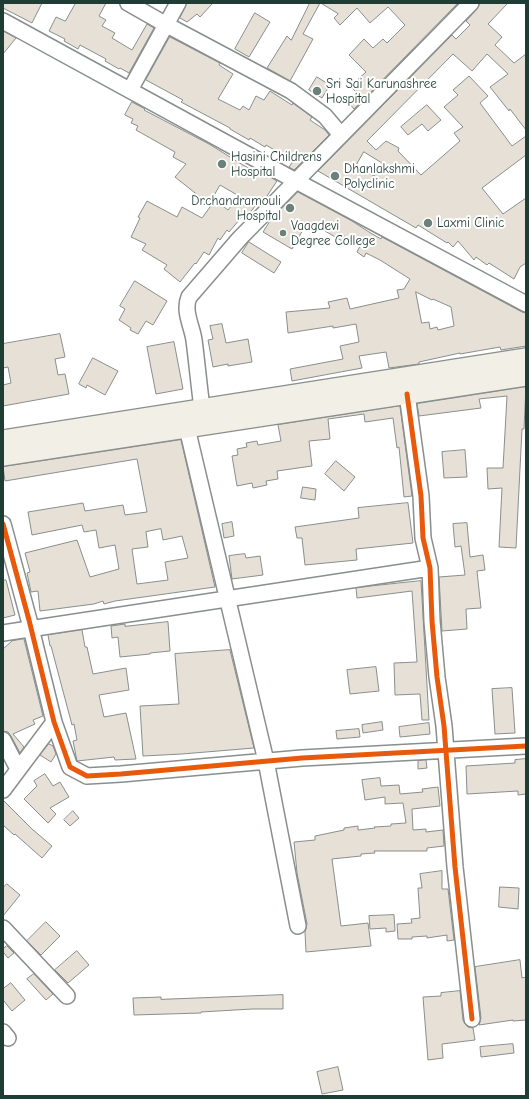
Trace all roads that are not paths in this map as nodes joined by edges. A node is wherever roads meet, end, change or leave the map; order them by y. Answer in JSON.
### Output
{"nodes":[{"id":1,"x":128,"y":3,"type":"edge"},
{"id":2,"x":178,"y":3,"type":"edge"},
{"id":3,"x":471,"y":3,"type":"edge"},
{"id":4,"x":3,"y":21,"type":"edge"},
{"id":5,"x":165,"y":24,"type":"junction"},
{"id":6,"x":130,"y":90,"type":"junction"},
{"id":7,"x":341,"y":135,"type":"junction"},
{"id":8,"x":296,"y":181,"type":"junction"},
{"id":9,"x":526,"y":304,"type":"edge"},
{"id":10,"x":526,"y":358,"type":"edge"},
{"id":11,"x":526,"y":376,"type":"edge"},
{"id":12,"x":407,"y":394,"type":"junction"},
{"id":13,"x":266,"y":407,"type":"junction"},
{"id":14,"x":202,"y":408,"type":"junction"},
{"id":15,"x":187,"y":428,"type":"junction"},
{"id":16,"x":3,"y":440,"type":"edge"},
{"id":17,"x":29,"y":444,"type":"junction"},
{"id":18,"x":3,"y":456,"type":"edge"},
{"id":19,"x":3,"y":524,"type":"edge"},
{"id":20,"x":430,"y":568,"type":"junction"},
{"id":21,"x":228,"y":599,"type":"junction"},
{"id":22,"x":30,"y":628,"type":"junction"},
{"id":23,"x":8,"y":632,"type":"edge"},
{"id":24,"x":3,"y":642,"type":"edge"},
{"id":25,"x":54,"y":722,"type":"junction"},
{"id":26,"x":3,"y":740,"type":"edge"},
{"id":27,"x":526,"y":746,"type":"edge"},
{"id":28,"x":445,"y":750,"type":"junction"},
{"id":29,"x":266,"y":761,"type":"junction"},
{"id":30,"x":18,"y":769,"type":"junction"},
{"id":31,"x":3,"y":790,"type":"edge"},
{"id":32,"x":298,"y":926,"type":"dead end"},
{"id":33,"x":3,"y":928,"type":"edge"},
{"id":34,"x":67,"y":996,"type":"dead end"},
{"id":35,"x":472,"y":1019,"type":"dead end"}],
"edges":[{"from":1,"to":5,"type":"street"},
{"from":2,"to":5,"type":"street"},
{"from":3,"to":7,"type":"street"},
{"from":4,"to":6,"type":"street"},
{"from":5,"to":6,"type":"street"},
{"from":5,"to":7,"type":"street"},
{"from":6,"to":8,"type":"street"},
{"from":7,"to":8,"type":"street"},
{"from":8,"to":9,"type":"street"},
{"from":8,"to":14,"type":"street"},
{"from":10,"to":13,"type":"main road"},
{"from":11,"to":12,"type":"main road"},
{"from":12,"to":13,"type":"main road"},
{"from":12,"to":20,"type":"street"},
{"from":13,"to":14,"type":"main road"},
{"from":13,"to":15,"type":"main road"},
{"from":14,"to":17,"type":"main road"},
{"from":15,"to":17,"type":"main road"},
{"from":15,"to":21,"type":"street"},
{"from":16,"to":17,"type":"main road"},
{"from":17,"to":18,"type":"main road"},
{"from":19,"to":22,"type":"street"},
{"from":20,"to":21,"type":"street"},
{"from":20,"to":28,"type":"street"},
{"from":21,"to":22,"type":"street"},
{"from":21,"to":29,"type":"street"},
{"from":22,"to":23,"type":"street"},
{"from":22,"to":25,"type":"street"},
{"from":23,"to":24,"type":"street"},
{"from":25,"to":29,"type":"street"},
{"from":25,"to":30,"type":"street"},
{"from":26,"to":30,"type":"street"},
{"from":27,"to":28,"type":"street"},
{"from":28,"to":29,"type":"street"},
{"from":28,"to":35,"type":"street"},
{"from":29,"to":32,"type":"street"},
{"from":30,"to":31,"type":"street"},
{"from":33,"to":34,"type":"street"}]}
